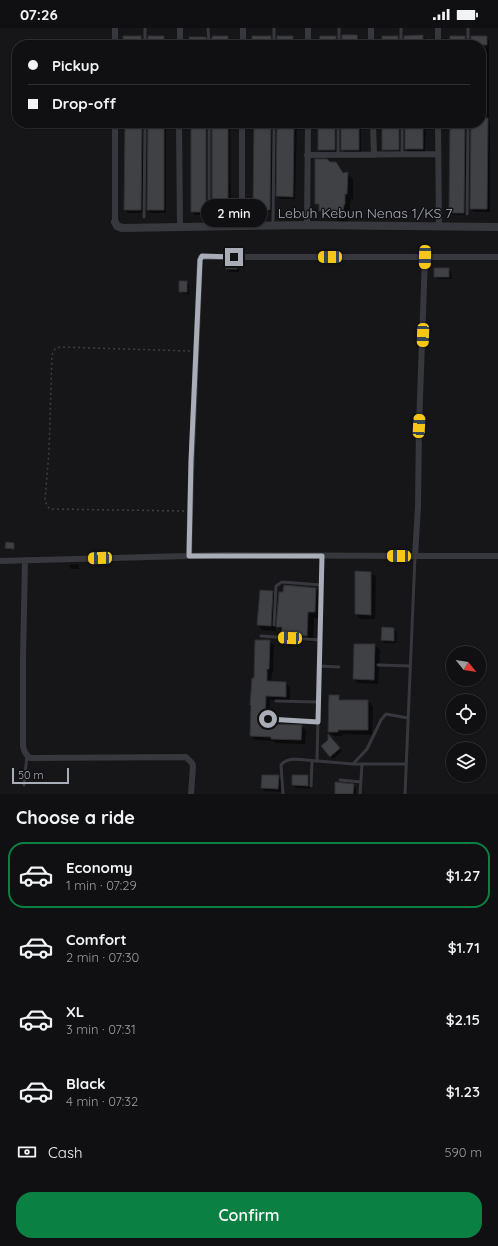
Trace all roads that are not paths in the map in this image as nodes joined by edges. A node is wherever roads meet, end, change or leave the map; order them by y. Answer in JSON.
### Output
{"nodes":[{"id":1,"x":115,"y":28,"type":"edge"},
{"id":2,"x":145,"y":28,"type":"edge"},
{"id":3,"x":180,"y":28,"type":"edge"},
{"id":4,"x":208,"y":28,"type":"edge"},
{"id":5,"x":243,"y":28,"type":"edge"},
{"id":6,"x":274,"y":28,"type":"edge"},
{"id":7,"x":308,"y":28,"type":"edge"},
{"id":8,"x":339,"y":28,"type":"edge"},
{"id":9,"x":371,"y":28,"type":"edge"},
{"id":10,"x":401,"y":28,"type":"edge"},
{"id":11,"x":438,"y":28,"type":"edge"},
{"id":12,"x":468,"y":28,"type":"edge"},
{"id":13,"x":115,"y":40,"type":"edge"},
{"id":14,"x":145,"y":40,"type":"edge"},
{"id":15,"x":180,"y":40,"type":"edge"},
{"id":16,"x":209,"y":40,"type":"edge"},
{"id":17,"x":243,"y":40,"type":"edge"},
{"id":18,"x":274,"y":40,"type":"edge"},
{"id":19,"x":308,"y":40,"type":"edge"},
{"id":20,"x":339,"y":40,"type":"edge"},
{"id":21,"x":371,"y":40,"type":"edge"},
{"id":22,"x":401,"y":40,"type":"edge"},
{"id":23,"x":438,"y":40,"type":"edge"},
{"id":24,"x":468,"y":40,"type":"edge"},
{"id":25,"x":115,"y":128,"type":"edge"},
{"id":26,"x":145,"y":128,"type":"edge"},
{"id":27,"x":180,"y":128,"type":"edge"},
{"id":28,"x":209,"y":128,"type":"edge"},
{"id":29,"x":242,"y":128,"type":"edge"},
{"id":30,"x":274,"y":128,"type":"edge"},
{"id":31,"x":308,"y":128,"type":"edge"},
{"id":32,"x":338,"y":128,"type":"edge"},
{"id":33,"x":373,"y":128,"type":"edge"},
{"id":34,"x":402,"y":128,"type":"edge"},
{"id":35,"x":438,"y":128,"type":"edge"},
{"id":36,"x":468,"y":128,"type":"edge"},
{"id":37,"x":402,"y":154,"type":"junction"},
{"id":38,"x":438,"y":154,"type":"junction"},
{"id":39,"x":307,"y":155,"type":"junction"},
{"id":40,"x":338,"y":155,"type":"junction"},
{"id":41,"x":374,"y":155,"type":"junction"},
{"id":42,"x":209,"y":212,"type":"dead end"},
{"id":43,"x":467,"y":214,"type":"dead end"},
{"id":44,"x":144,"y":216,"type":"dead end"},
{"id":45,"x":115,"y":222,"type":"joint"},
{"id":46,"x":307,"y":225,"type":"junction"},
{"id":47,"x":242,"y":226,"type":"junction"},
{"id":48,"x":273,"y":226,"type":"junction"},
{"id":49,"x":439,"y":227,"type":"junction"},
{"id":50,"x":498,"y":227,"type":"edge"},
{"id":51,"x":180,"y":228,"type":"junction"},
{"id":52,"x":425,"y":257,"type":"junction"},
{"id":53,"x":498,"y":257,"type":"edge"},
{"id":54,"x":189,"y":556,"type":"junction"},
{"id":55,"x":322,"y":556,"type":"junction"},
{"id":56,"x":415,"y":556,"type":"junction"},
{"id":57,"x":498,"y":556,"type":"edge"},
{"id":58,"x":25,"y":560,"type":"junction"},
{"id":59,"x":0,"y":561,"type":"edge"},
{"id":60,"x":321,"y":585,"type":"junction"},
{"id":61,"x":274,"y":625,"type":"dead end"},
{"id":62,"x":261,"y":636,"type":"dead end"},
{"id":63,"x":320,"y":640,"type":"junction"},
{"id":64,"x":378,"y":665,"type":"dead end"},
{"id":65,"x":319,"y":666,"type":"junction"},
{"id":66,"x":410,"y":666,"type":"junction"},
{"id":67,"x":339,"y":667,"type":"dead end"},
{"id":68,"x":276,"y":701,"type":"dead end"},
{"id":69,"x":318,"y":702,"type":"junction"},
{"id":70,"x":408,"y":718,"type":"junction"},
{"id":71,"x":268,"y":719,"type":"dead end"},
{"id":72,"x":318,"y":722,"type":"junction"},
{"id":73,"x":26,"y":755,"type":"junction"},
{"id":74,"x":312,"y":761,"type":"junction"},
{"id":75,"x":318,"y":761,"type":"junction"},
{"id":76,"x":353,"y":764,"type":"junction"},
{"id":77,"x":362,"y":764,"type":"junction"},
{"id":78,"x":406,"y":764,"type":"junction"},
{"id":79,"x":340,"y":780,"type":"dead end"},
{"id":80,"x":361,"y":782,"type":"junction"},
{"id":81,"x":24,"y":785,"type":"dead end"},
{"id":82,"x":311,"y":786,"type":"dead end"},
{"id":83,"x":191,"y":794,"type":"edge"},
{"id":84,"x":283,"y":794,"type":"edge"},
{"id":85,"x":360,"y":794,"type":"edge"},
{"id":86,"x":405,"y":794,"type":"edge"}],
"edges":[{"from":1,"to":13,"type":"street"},
{"from":2,"to":14,"type":"lane"},
{"from":3,"to":15,"type":"street"},
{"from":4,"to":16,"type":"lane"},
{"from":5,"to":17,"type":"street"},
{"from":6,"to":18,"type":"lane"},
{"from":7,"to":19,"type":"street"},
{"from":8,"to":20,"type":"lane"},
{"from":9,"to":21,"type":"street"},
{"from":10,"to":22,"type":"lane"},
{"from":11,"to":23,"type":"street"},
{"from":12,"to":24,"type":"lane"},
{"from":25,"to":45,"type":"street"},
{"from":26,"to":44,"type":"lane"},
{"from":27,"to":51,"type":"street"},
{"from":28,"to":42,"type":"lane"},
{"from":29,"to":47,"type":"street"},
{"from":30,"to":48,"type":"lane"},
{"from":31,"to":39,"type":"street"},
{"from":32,"to":40,"type":"lane"},
{"from":33,"to":41,"type":"street"},
{"from":34,"to":37,"type":"lane"},
{"from":35,"to":38,"type":"street"},
{"from":36,"to":43,"type":"lane"},
{"from":37,"to":38,"type":"street"},
{"from":37,"to":41,"type":"street"},
{"from":38,"to":49,"type":"street"},
{"from":39,"to":40,"type":"street"},
{"from":39,"to":46,"type":"street"},
{"from":40,"to":41,"type":"street"},
{"from":45,"to":51,"type":"street","name":"Lebuh Kebun Nenas 1/KS 7"},
{"from":46,"to":48,"type":"street","name":"Lebuh Kebun Nenas 1/KS 7"},
{"from":46,"to":49,"type":"street","name":"Lebuh Kebun Nenas 1/KS 7"},
{"from":47,"to":48,"type":"street","name":"Lebuh Kebun Nenas 1/KS 7"},
{"from":47,"to":51,"type":"street","name":"Lebuh Kebun Nenas 1/KS 7"},
{"from":49,"to":50,"type":"street","name":"Lebuh Kebun Nenas 1/KS 7"},
{"from":52,"to":53,"type":"street"},
{"from":52,"to":54,"type":"street"},
{"from":52,"to":56,"type":"street"},
{"from":54,"to":55,"type":"street"},
{"from":54,"to":58,"type":"street"},
{"from":55,"to":56,"type":"street"},
{"from":55,"to":60,"type":"lane"},
{"from":56,"to":57,"type":"street"},
{"from":56,"to":66,"type":"lane"},
{"from":58,"to":59,"type":"street"},
{"from":58,"to":73,"type":"street"},
{"from":60,"to":61,"type":"lane"},
{"from":60,"to":63,"type":"lane"},
{"from":62,"to":63,"type":"lane"},
{"from":63,"to":65,"type":"lane"},
{"from":64,"to":66,"type":"lane"},
{"from":65,"to":67,"type":"lane"},
{"from":65,"to":69,"type":"lane"},
{"from":66,"to":70,"type":"lane"},
{"from":68,"to":69,"type":"lane"},
{"from":69,"to":72,"type":"lane"},
{"from":70,"to":76,"type":"lane"},
{"from":70,"to":78,"type":"lane"},
{"from":71,"to":72,"type":"lane"},
{"from":72,"to":75,"type":"lane"},
{"from":73,"to":81,"type":"lane"},
{"from":73,"to":83,"type":"street"},
{"from":74,"to":75,"type":"lane"},
{"from":74,"to":82,"type":"lane"},
{"from":74,"to":84,"type":"lane"},
{"from":75,"to":76,"type":"lane"},
{"from":76,"to":77,"type":"lane"},
{"from":77,"to":78,"type":"lane"},
{"from":77,"to":80,"type":"lane"},
{"from":78,"to":86,"type":"lane"},
{"from":79,"to":80,"type":"lane"},
{"from":80,"to":85,"type":"lane"}]}
